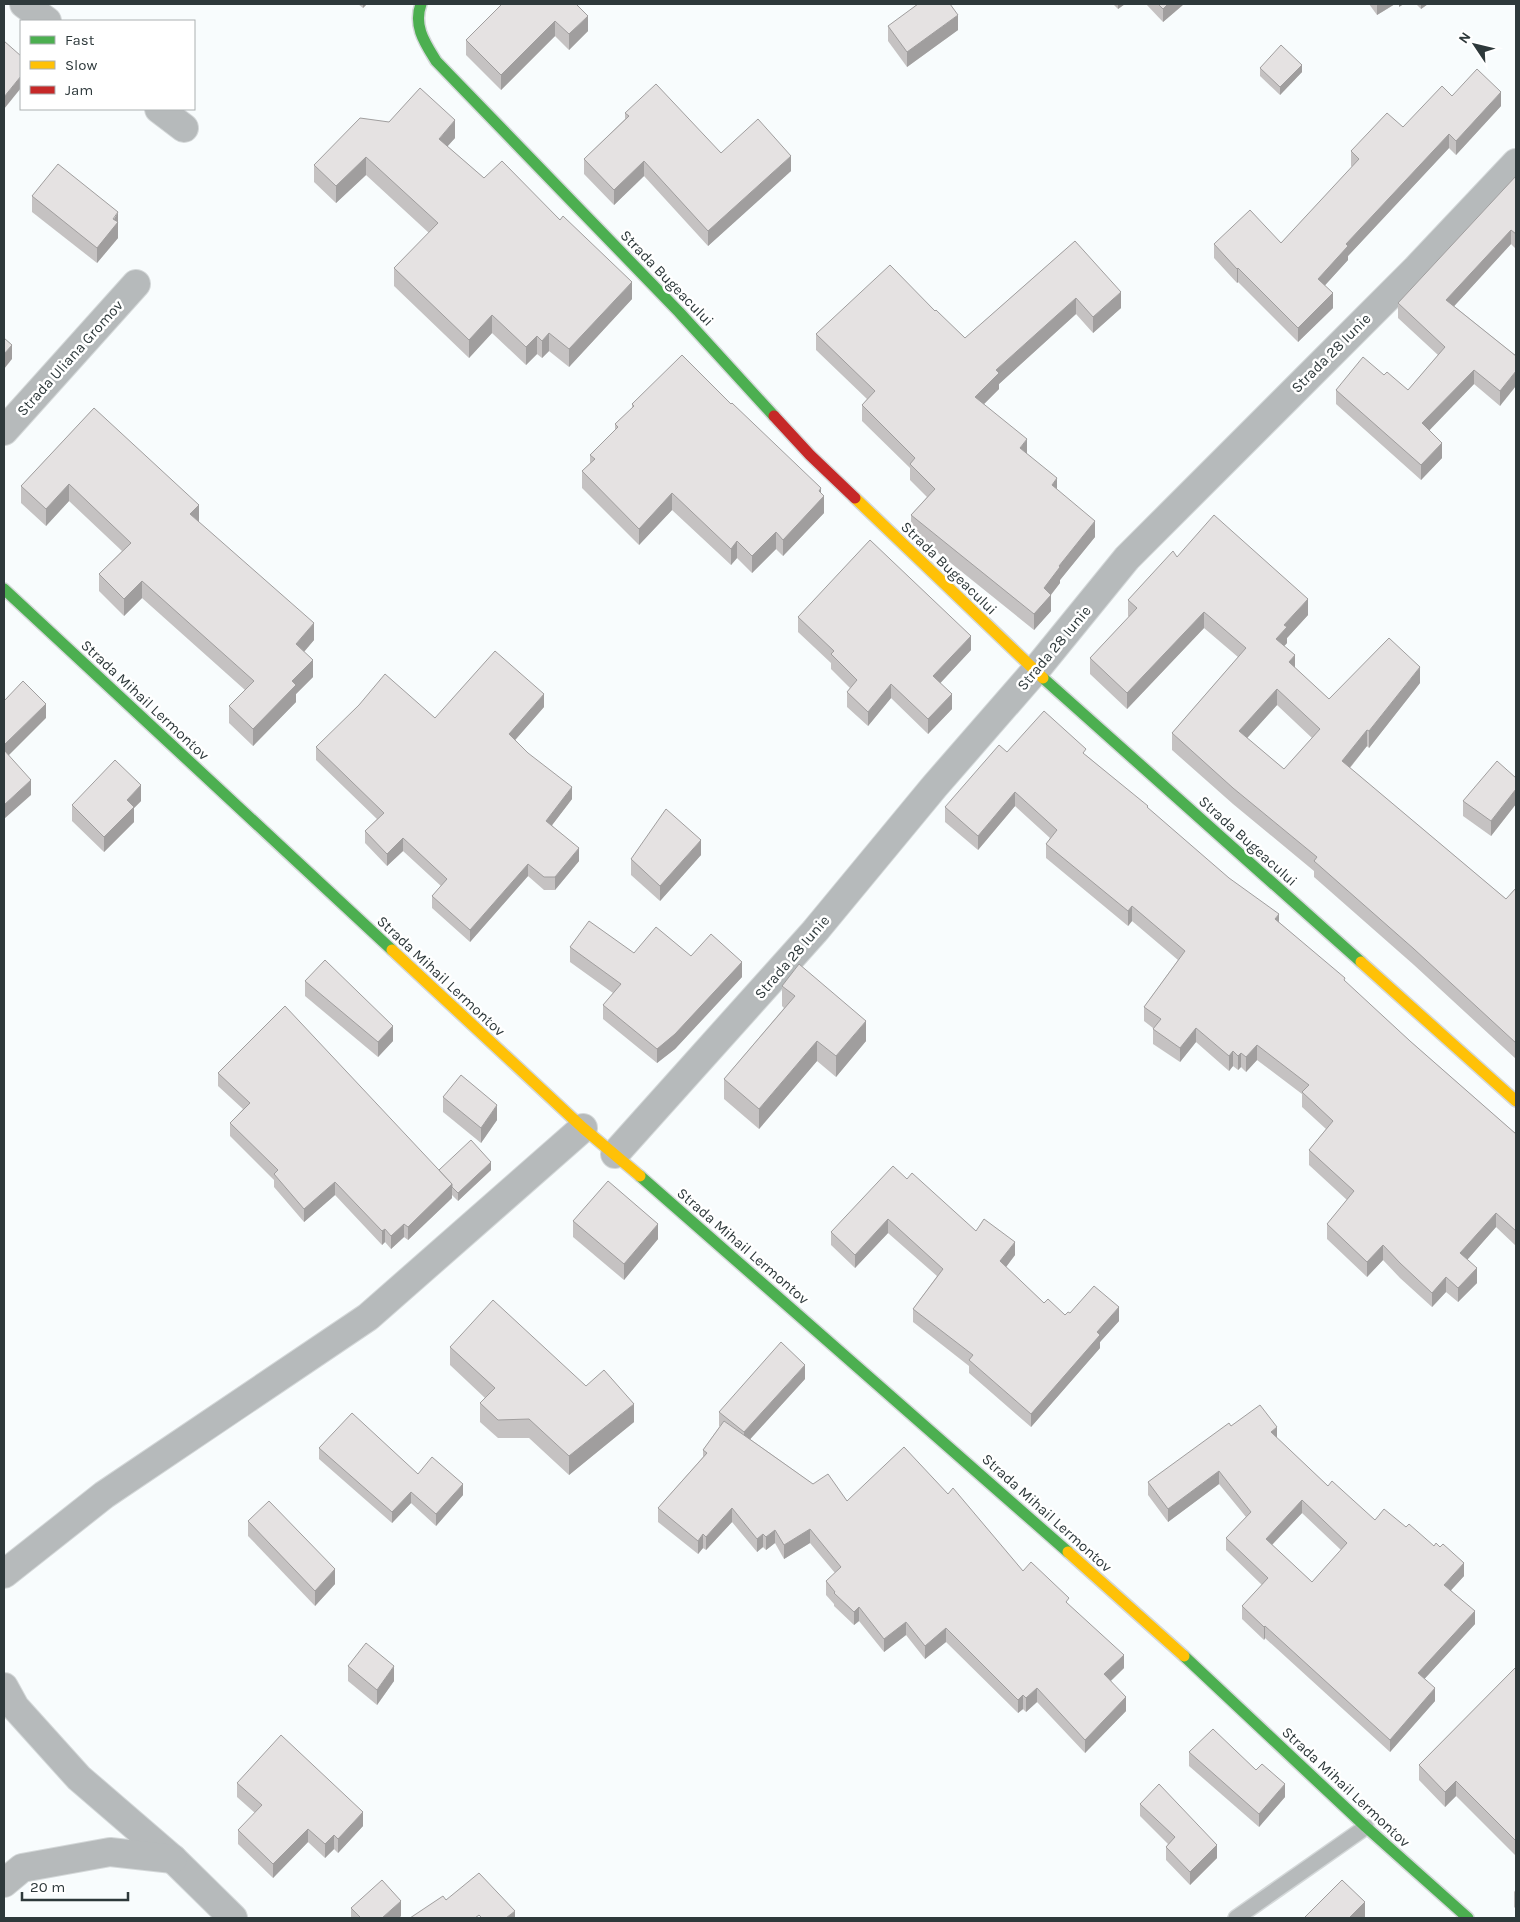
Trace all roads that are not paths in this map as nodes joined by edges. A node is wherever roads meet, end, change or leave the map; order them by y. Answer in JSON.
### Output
{"nodes":[{"id":1,"x":24,"y":4,"type":"edge"},
{"id":2,"x":420,"y":7,"type":"edge"},
{"id":3,"x":46,"y":20,"type":"edge"},
{"id":4,"x":160,"y":110,"type":"edge"},
{"id":5,"x":184,"y":128,"type":"dead end"},
{"id":6,"x":1516,"y":163,"type":"edge"},
{"id":7,"x":136,"y":284,"type":"dead end"},
{"id":8,"x":4,"y":431,"type":"edge"},
{"id":9,"x":4,"y":589,"type":"edge"},
{"id":10,"x":1035,"y":671,"type":"junction"},
{"id":11,"x":1516,"y":1101,"type":"edge"},
{"id":12,"x":583,"y":1128,"type":"junction"},
{"id":13,"x":615,"y":1154,"type":"junction"},
{"id":14,"x":4,"y":1574,"type":"edge"},
{"id":15,"x":4,"y":1687,"type":"edge"},
{"id":16,"x":1366,"y":1827,"type":"junction"},
{"id":17,"x":173,"y":1859,"type":"junction"},
{"id":18,"x":4,"y":1883,"type":"edge"},
{"id":19,"x":233,"y":1918,"type":"edge"},
{"id":20,"x":1236,"y":1918,"type":"edge"},
{"id":21,"x":1468,"y":1918,"type":"edge"}],
"edges":[{"from":1,"to":3,"type":"street"},
{"from":2,"to":10,"type":"street","name":"Strada Bugeacului"},
{"from":4,"to":5,"type":"street"},
{"from":6,"to":10,"type":"street","name":"Strada 28 Iunie"},
{"from":7,"to":8,"type":"street","name":"Strada Uliana Gromov"},
{"from":9,"to":12,"type":"street","name":"Strada Mihail Lermontov"},
{"from":10,"to":11,"type":"street","name":"Strada Bugeacului"},
{"from":10,"to":13,"type":"street","name":"Strada 28 Iunie"},
{"from":12,"to":13,"type":"street","name":"Strada Mihail Lermontov"},
{"from":12,"to":14,"type":"street"},
{"from":13,"to":16,"type":"street","name":"Strada Mihail Lermontov"},
{"from":15,"to":17,"type":"street"},
{"from":16,"to":20,"type":"lane"},
{"from":16,"to":21,"type":"street","name":"Strada Mihail Lermontov"},
{"from":17,"to":18,"type":"street"},
{"from":17,"to":19,"type":"street"}]}
